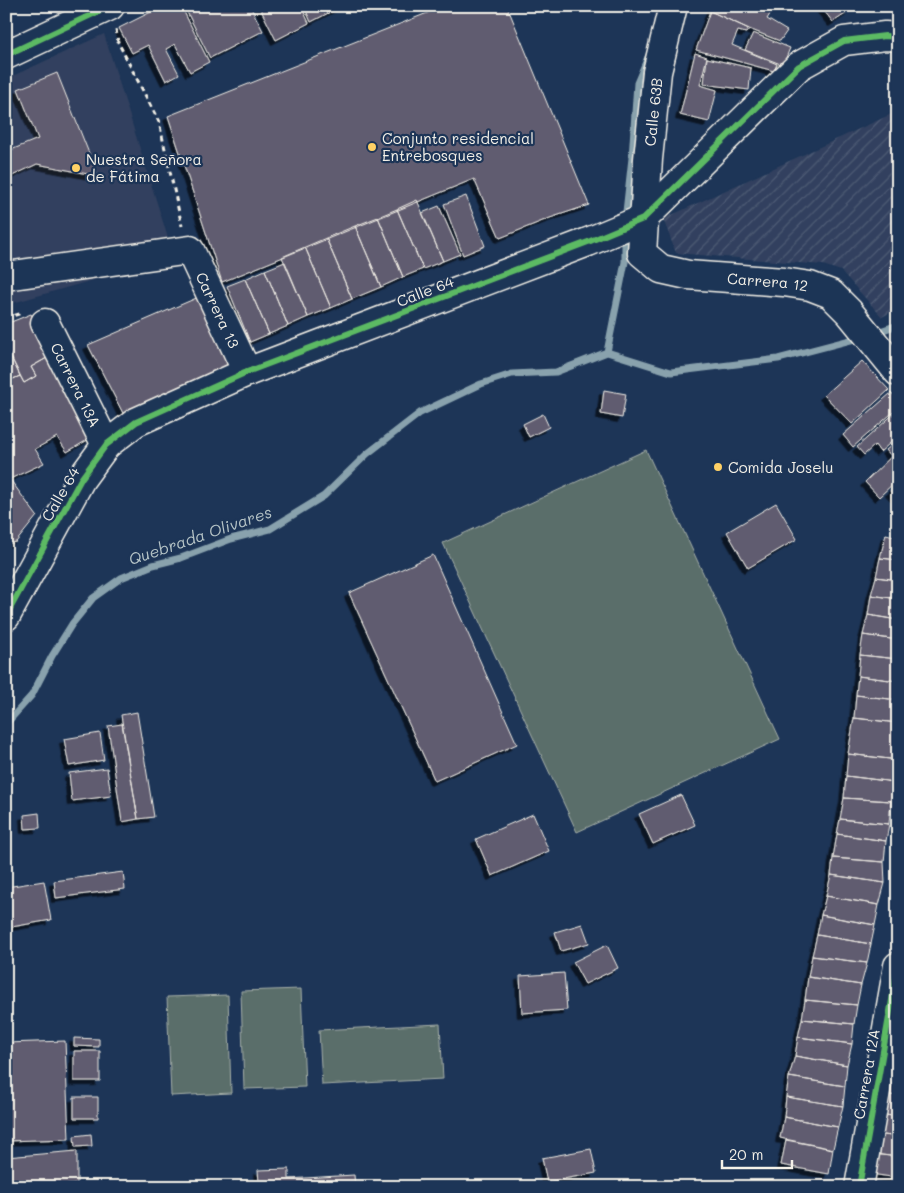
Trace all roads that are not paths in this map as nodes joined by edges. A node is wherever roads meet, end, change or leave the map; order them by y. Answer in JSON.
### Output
{"nodes":[{"id":1,"x":109,"y":6,"type":"edge"},
{"id":2,"x":673,"y":6,"type":"edge"},
{"id":3,"x":898,"y":37,"type":"edge"},
{"id":4,"x":6,"y":55,"type":"edge"},
{"id":5,"x":643,"y":219,"type":"junction"},
{"id":6,"x":6,"y":276,"type":"edge"},
{"id":7,"x":34,"y":318,"type":"road end"},
{"id":8,"x":891,"y":361,"type":"edge"},
{"id":9,"x":246,"y":372,"type":"junction"},
{"id":10,"x":106,"y":445,"type":"junction"},
{"id":11,"x":8,"y":608,"type":"edge"},
{"id":12,"x":898,"y":966,"type":"edge"},
{"id":13,"x":859,"y":1187,"type":"edge"}],
"edges":[{"from":1,"to":4,"type":"street"},
{"from":2,"to":5,"type":"street","name":"Calle 63B"},
{"from":3,"to":5,"type":"street","name":"Calle 64"},
{"from":5,"to":8,"type":"street","name":"Carrera 12"},
{"from":5,"to":9,"type":"street","name":"Calle 64"},
{"from":6,"to":9,"type":"street","name":"Carrera 13"},
{"from":7,"to":10,"type":"street","name":"Carrera 13A"},
{"from":9,"to":10,"type":"street","name":"Calle 64"},
{"from":10,"to":11,"type":"street","name":"Calle 64"},
{"from":12,"to":13,"type":"street","name":"Carrera 12A"}]}
